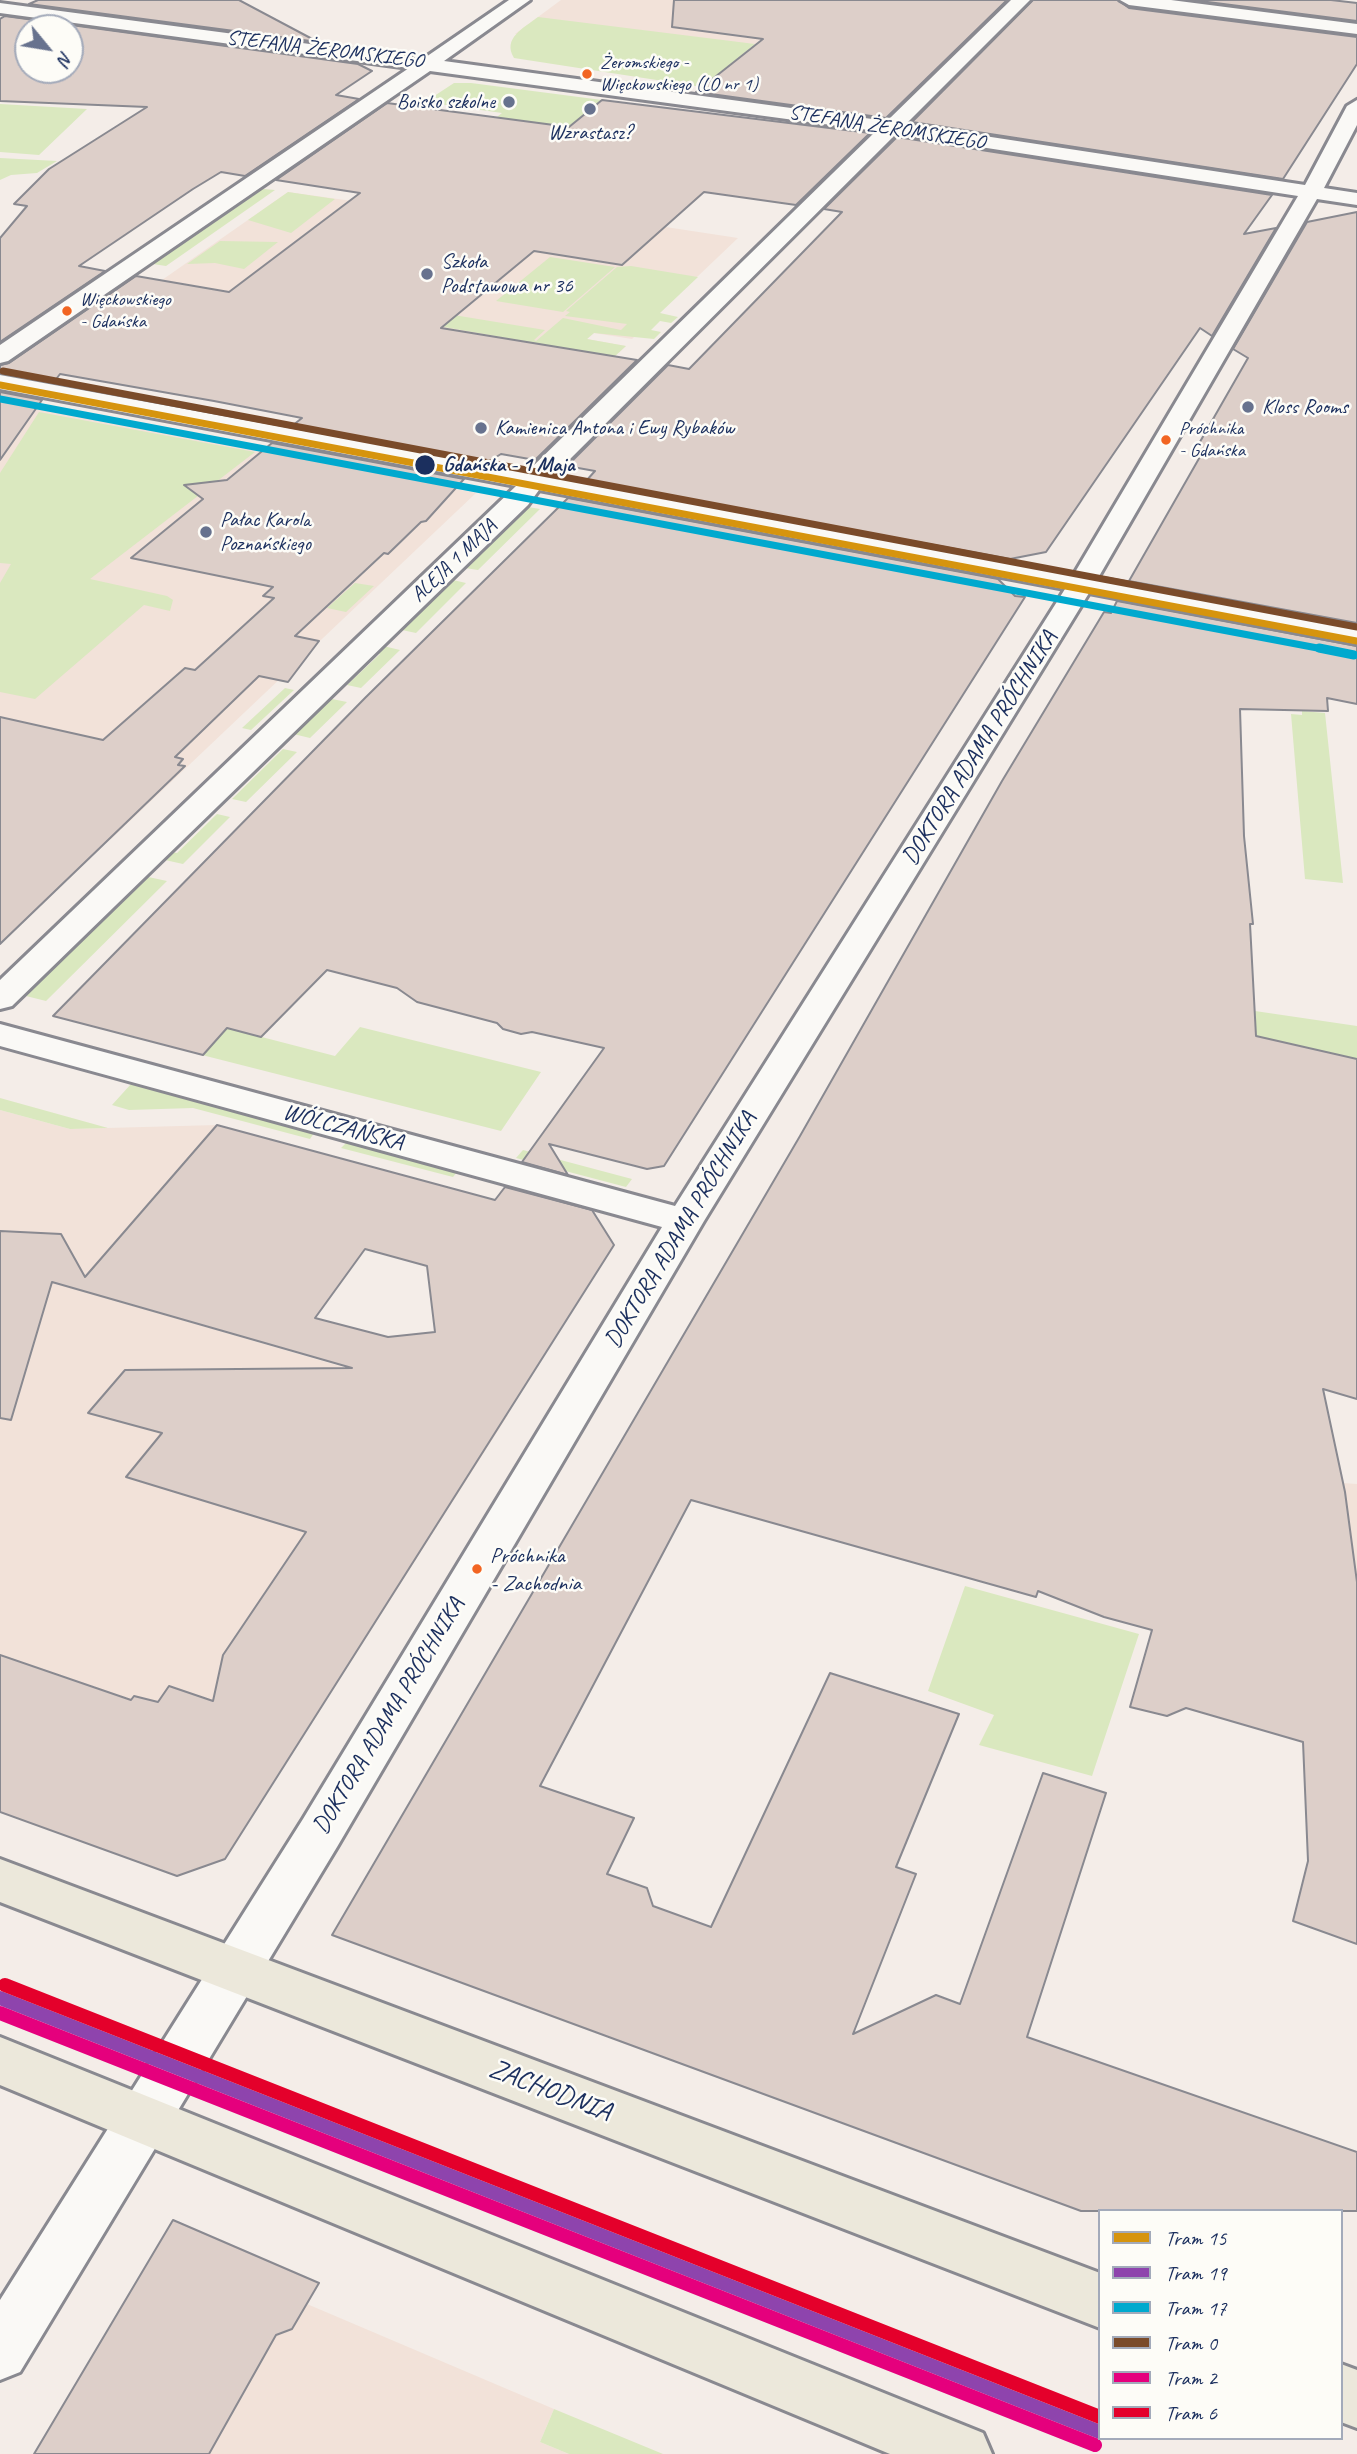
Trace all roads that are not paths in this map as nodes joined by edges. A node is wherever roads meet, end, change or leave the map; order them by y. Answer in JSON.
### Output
{"nodes":[{"id":1,"x":521,"y":0,"type":"edge"},
{"id":2,"x":1021,"y":0,"type":"edge"},
{"id":3,"x":1129,"y":0,"type":"edge"},
{"id":4,"x":0,"y":8,"type":"edge"},
{"id":5,"x":1357,"y":29,"type":"edge"},
{"id":6,"x":460,"y":40,"type":"junction"},
{"id":7,"x":427,"y":63,"type":"junction"},
{"id":8,"x":485,"y":71,"type":"junction"},
{"id":9,"x":1357,"y":106,"type":"edge"},
{"id":10,"x":890,"y":128,"type":"junction"},
{"id":11,"x":1311,"y":192,"type":"junction"},
{"id":12,"x":1357,"y":199,"type":"edge"},
{"id":13,"x":0,"y":356,"type":"edge"},
{"id":14,"x":0,"y":382,"type":"edge"},
{"id":15,"x":533,"y":481,"type":"junction"},
{"id":16,"x":1082,"y":583,"type":"junction"},
{"id":17,"x":1357,"y":635,"type":"edge"},
{"id":18,"x":0,"y":999,"type":"edge"},
{"id":19,"x":0,"y":1035,"type":"edge"},
{"id":20,"x":685,"y":1221,"type":"junction"},
{"id":21,"x":0,"y":1880,"type":"edge"},
{"id":22,"x":235,"y":1971,"type":"junction"},
{"id":23,"x":0,"y":2061,"type":"edge"},
{"id":24,"x":143,"y":2121,"type":"junction"},
{"id":25,"x":1098,"y":2300,"type":"edge"},
{"id":26,"x":0,"y":2352,"type":"edge"},
{"id":27,"x":962,"y":2454,"type":"edge"}],
"edges":[{"from":1,"to":6,"type":"street"},
{"from":2,"to":10,"type":"street","name":"ALEJA 1 MAJA"},
{"from":3,"to":5,"type":"street"},
{"from":4,"to":7,"type":"street","name":"STEFANA ŻEROMSKIEGO"},
{"from":6,"to":7,"type":"street"},
{"from":6,"to":8,"type":"street"},
{"from":7,"to":8,"type":"street","name":"STEFANA ŻEROMSKIEGO"},
{"from":7,"to":13,"type":"street"},
{"from":8,"to":10,"type":"street","name":"STEFANA ŻEROMSKIEGO"},
{"from":9,"to":11,"type":"street","name":"DOKTORA ADAMA PRÓCHNIKA"},
{"from":10,"to":11,"type":"street","name":"STEFANA ŻEROMSKIEGO"},
{"from":10,"to":15,"type":"street","name":"ALEJA 1 MAJA"},
{"from":11,"to":12,"type":"street","name":"STEFANA ŻEROMSKIEGO"},
{"from":11,"to":16,"type":"street","name":"DOKTORA ADAMA PRÓCHNIKA"},
{"from":14,"to":15,"type":"street"},
{"from":15,"to":16,"type":"street"},
{"from":15,"to":18,"type":"street","name":"ALEJA 1 MAJA"},
{"from":16,"to":17,"type":"street"},
{"from":16,"to":20,"type":"street","name":"DOKTORA ADAMA PRÓCHNIKA"},
{"from":19,"to":20,"type":"street","name":"WÓLCZAŃSKA"},
{"from":20,"to":22,"type":"street","name":"DOKTORA ADAMA PRÓCHNIKA"},
{"from":21,"to":22,"type":"main road","name":"ZACHODNIA"},
{"from":22,"to":24,"type":"street","name":"DOKTORA ADAMA PRÓCHNIKA"},
{"from":22,"to":25,"type":"main road","name":"ZACHODNIA"},
{"from":23,"to":24,"type":"main road"},
{"from":24,"to":26,"type":"street","name":"DOKTORA ADAMA PRÓCHNIKA"},
{"from":24,"to":27,"type":"main road"}]}
